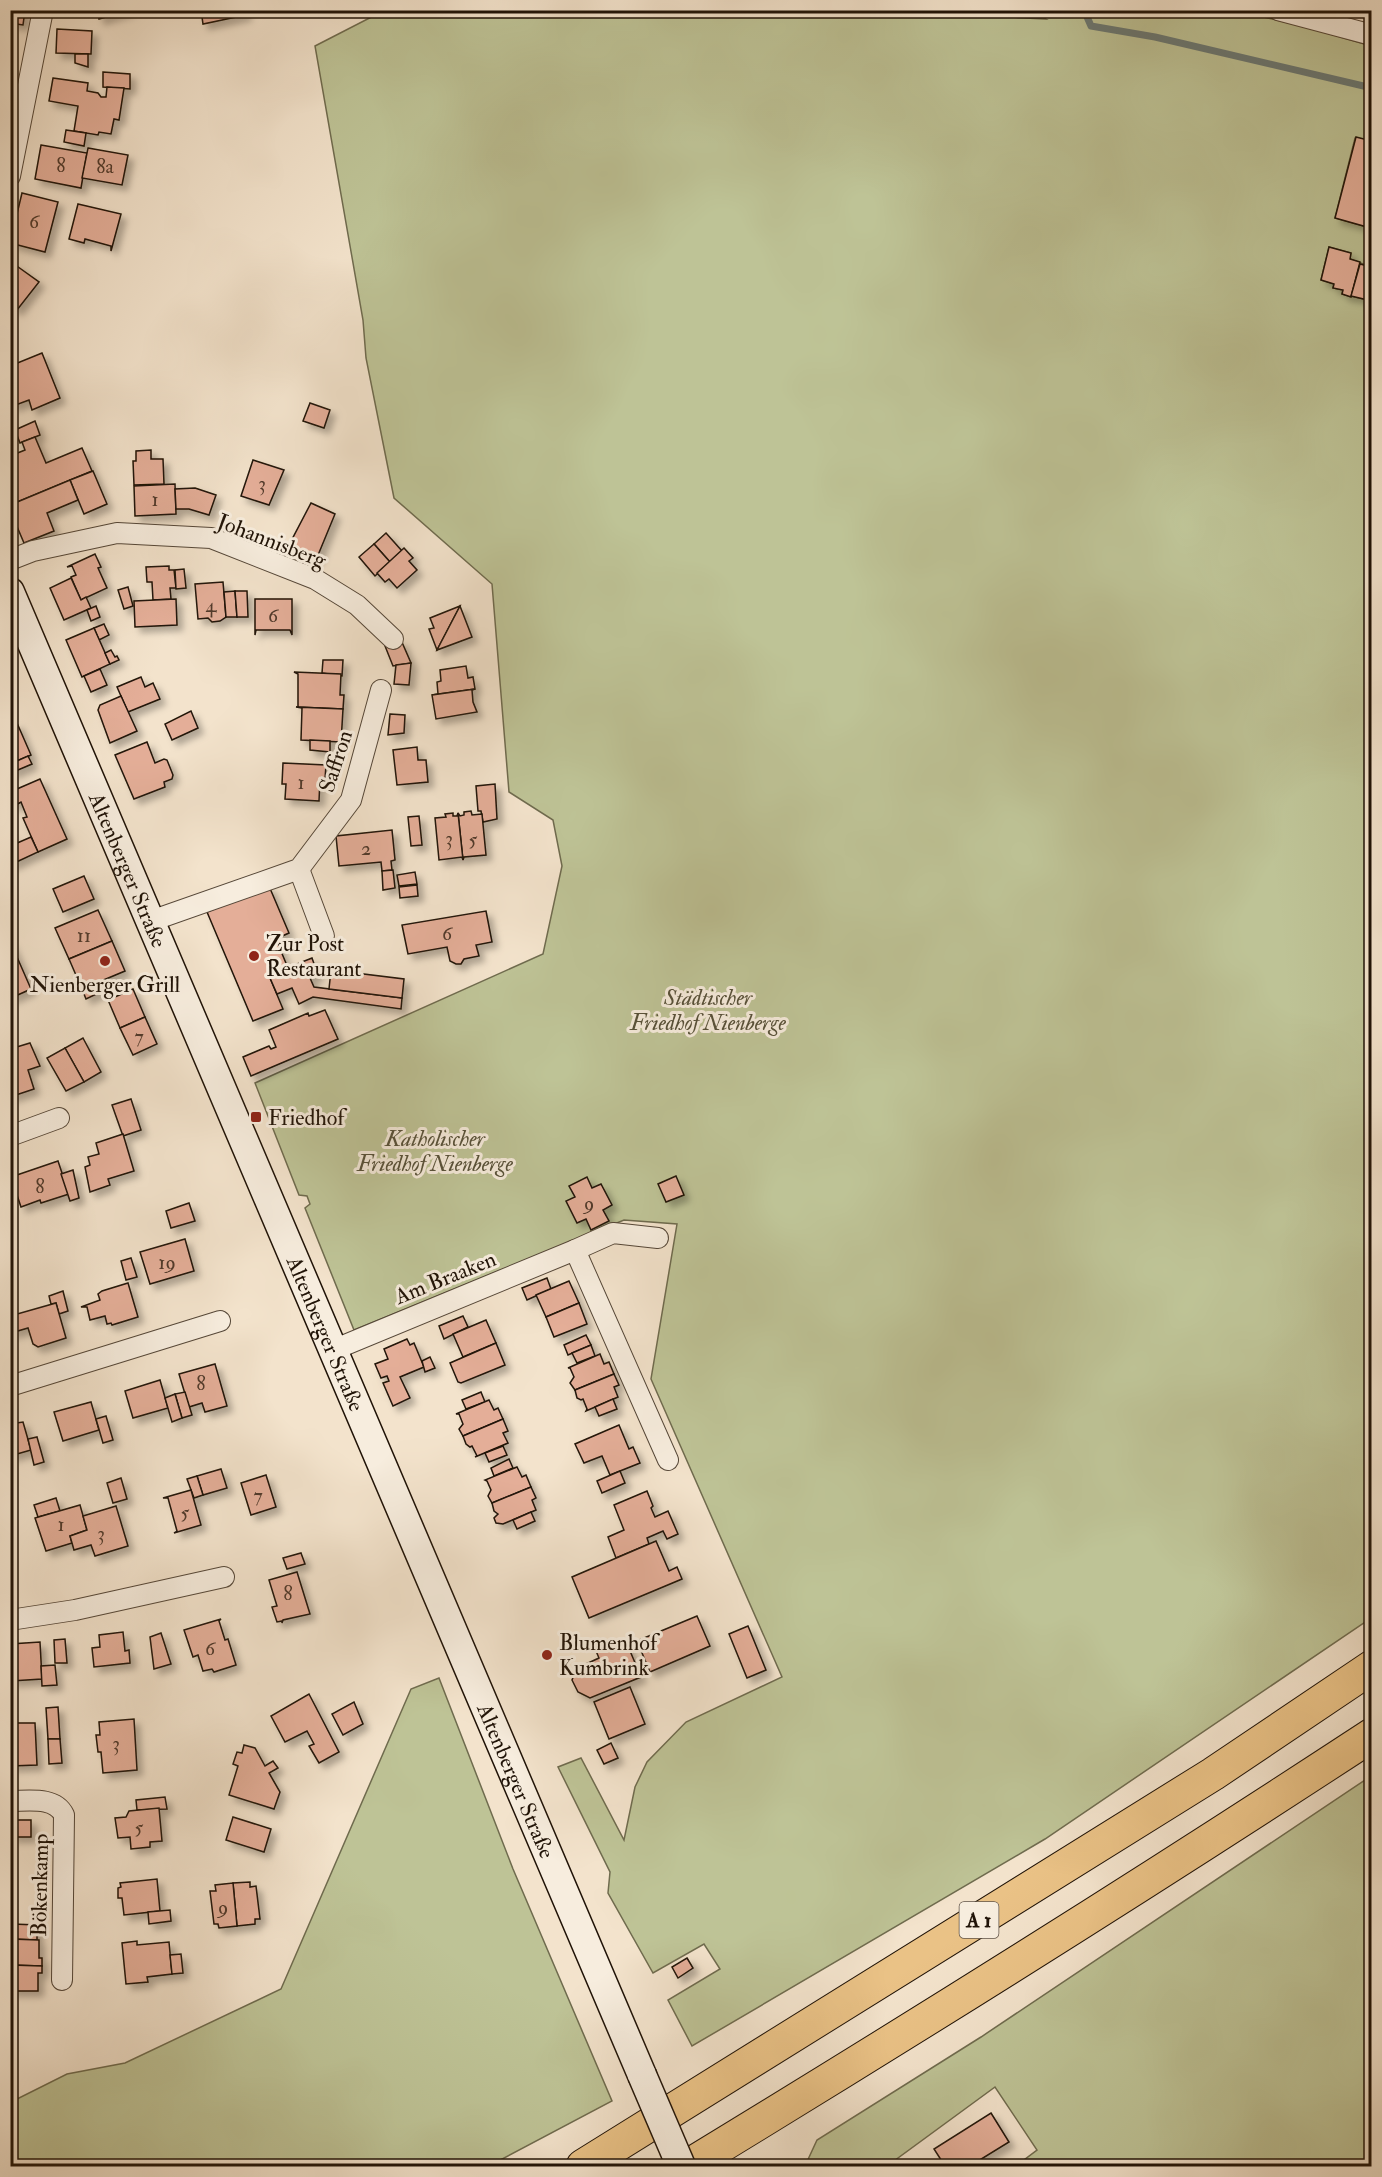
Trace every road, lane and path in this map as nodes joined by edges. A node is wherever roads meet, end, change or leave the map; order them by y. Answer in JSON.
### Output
{"nodes":[{"id":1,"x":43,"y":10,"type":"edge"},
{"id":2,"x":1278,"y":10,"type":"edge"},
{"id":3,"x":1371,"y":35,"type":"edge"},
{"id":4,"x":19,"y":84,"type":"edge"},
{"id":5,"x":10,"y":176,"type":"edge"},
{"id":6,"x":10,"y":560,"type":"edge"},
{"id":7,"x":10,"y":591,"type":"edge"},
{"id":8,"x":393,"y":639,"type":"dead end"},
{"id":9,"x":381,"y":690,"type":"dead end"},
{"id":10,"x":299,"y":869,"type":"junction"},
{"id":11,"x":151,"y":921,"type":"junction"},
{"id":12,"x":324,"y":936,"type":"dead end"},
{"id":13,"x":59,"y":1118,"type":"dead end"},
{"id":14,"x":10,"y":1136,"type":"edge"},
{"id":15,"x":658,"y":1238,"type":"dead end"},
{"id":16,"x":575,"y":1250,"type":"junction"},
{"id":17,"x":220,"y":1322,"type":"dead end"},
{"id":18,"x":333,"y":1350,"type":"junction"},
{"id":19,"x":10,"y":1386,"type":"edge"},
{"id":20,"x":668,"y":1460,"type":"dead end"},
{"id":21,"x":224,"y":1577,"type":"dead end"},
{"id":22,"x":10,"y":1620,"type":"edge"},
{"id":23,"x":1371,"y":1667,"type":"edge"},
{"id":24,"x":1371,"y":1735,"type":"edge"},
{"id":25,"x":10,"y":1801,"type":"edge"},
{"id":26,"x":62,"y":1980,"type":"dead end"},
{"id":27,"x":583,"y":2166,"type":"edge"},
{"id":28,"x":681,"y":2166,"type":"edge"},
{"id":29,"x":688,"y":2166,"type":"edge"}],
"edges":[{"from":1,"to":4,"type":"street"},
{"from":2,"to":3,"type":"street"},
{"from":4,"to":5,"type":"street"},
{"from":6,"to":8,"type":"street","name":"Johannisberg"},
{"from":7,"to":11,"type":"main road","name":"Altenberger Straße"},
{"from":9,"to":10,"type":"street","name":"Saffron"},
{"from":10,"to":11,"type":"street"},
{"from":10,"to":12,"type":"street"},
{"from":11,"to":18,"type":"main road","name":"Altenberger Straße"},
{"from":13,"to":14,"type":"street"},
{"from":15,"to":16,"type":"street","name":"Am Braaken"},
{"from":16,"to":18,"type":"street","name":"Am Braaken"},
{"from":16,"to":20,"type":"street"},
{"from":17,"to":19,"type":"street"},
{"from":18,"to":28,"type":"main road","name":"Altenberger Straße","bridge":true},
{"from":21,"to":22,"type":"street"},
{"from":23,"to":27,"type":"highway","number":"A 1"},
{"from":24,"to":29,"type":"highway","number":"A 1"},
{"from":25,"to":26,"type":"street","name":"Bökenkamp"}]}
